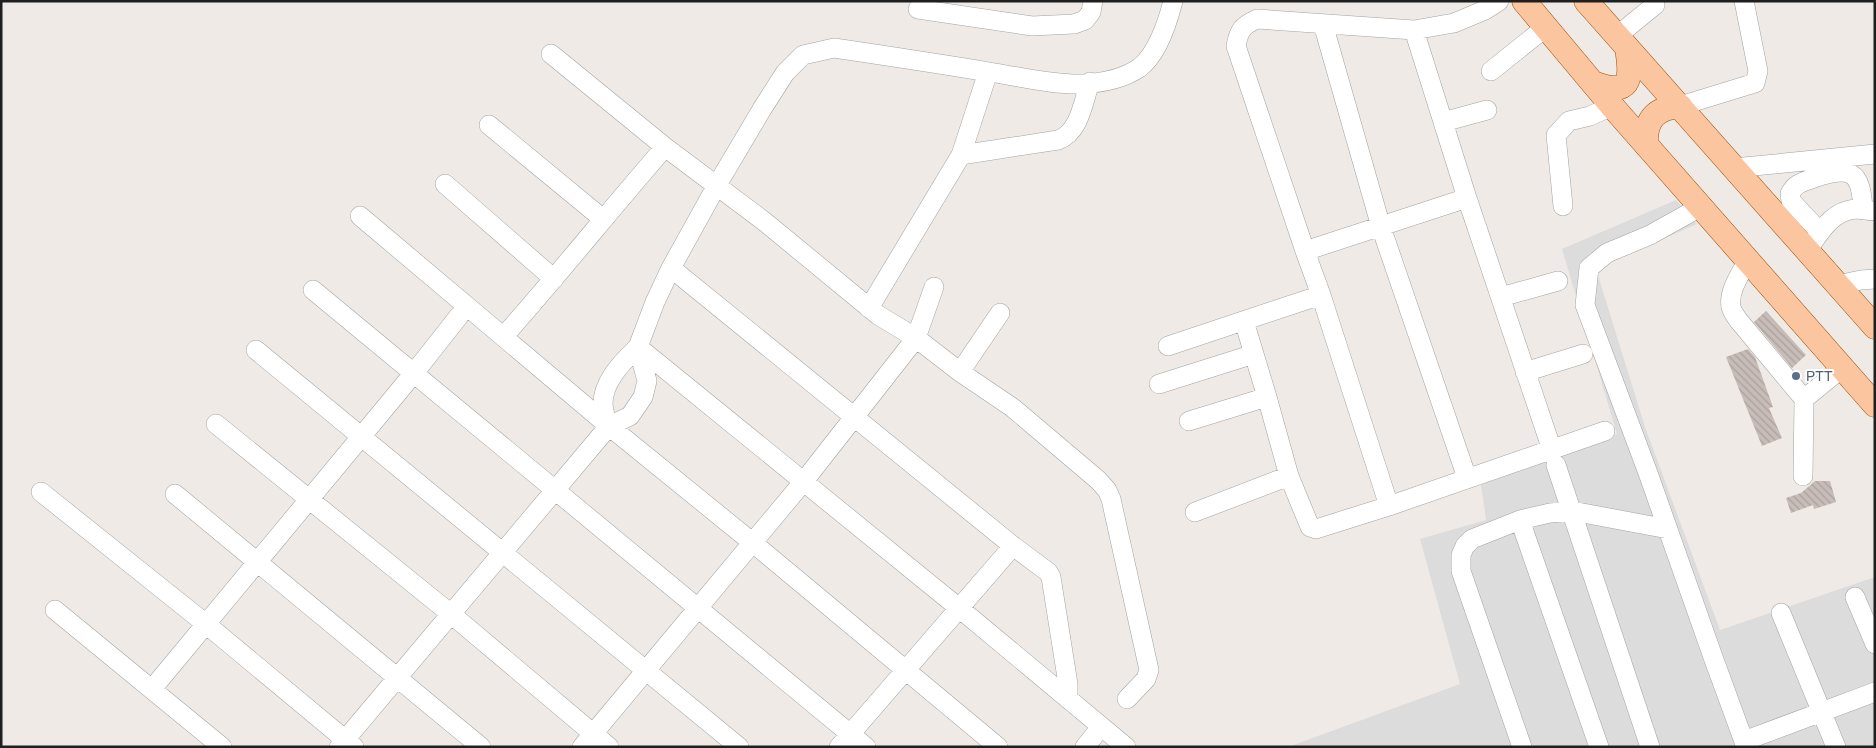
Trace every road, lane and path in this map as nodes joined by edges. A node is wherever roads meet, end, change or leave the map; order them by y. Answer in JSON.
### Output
{"nodes":[{"id":1,"x":1093,"y":1,"type":"edge"},
{"id":2,"x":1173,"y":1,"type":"edge"},
{"id":3,"x":1500,"y":1,"type":"edge"},
{"id":4,"x":1524,"y":1,"type":"edge"},
{"id":5,"x":1586,"y":1,"type":"edge"},
{"id":6,"x":1744,"y":1,"type":"edge"},
{"id":7,"x":1655,"y":5,"type":"dead end"},
{"id":8,"x":918,"y":9,"type":"dead end"},
{"id":9,"x":1322,"y":24,"type":"junction"},
{"id":10,"x":1546,"y":27,"type":"junction"},
{"id":11,"x":1414,"y":30,"type":"junction"},
{"id":12,"x":1622,"y":42,"type":"junction"},
{"id":13,"x":551,"y":54,"type":"dead end"},
{"id":14,"x":1492,"y":71,"type":"dead end"},
{"id":15,"x":988,"y":72,"type":"junction"},
{"id":16,"x":1090,"y":82,"type":"junction"},
{"id":17,"x":1593,"y":83,"type":"junction"},
{"id":18,"x":1612,"y":106,"type":"junction"},
{"id":19,"x":1680,"y":106,"type":"junction"},
{"id":20,"x":1487,"y":110,"type":"dead end"},
{"id":21,"x":1443,"y":122,"type":"junction"},
{"id":22,"x":489,"y":125,"type":"dead end"},
{"id":23,"x":1646,"y":145,"type":"junction"},
{"id":24,"x":665,"y":146,"type":"junction"},
{"id":25,"x":960,"y":154,"type":"junction"},
{"id":26,"x":1875,"y":154,"type":"edge"},
{"id":27,"x":1734,"y":168,"type":"junction"},
{"id":28,"x":445,"y":184,"type":"dead end"},
{"id":29,"x":717,"y":185,"type":"junction"},
{"id":30,"x":1467,"y":198,"type":"junction"},
{"id":31,"x":1562,"y":206,"type":"dead end"},
{"id":32,"x":1700,"y":206,"type":"junction"},
{"id":33,"x":1869,"y":211,"type":"edge"},
{"id":34,"x":360,"y":216,"type":"dead end"},
{"id":35,"x":602,"y":218,"type":"junction"},
{"id":36,"x":1380,"y":227,"type":"junction"},
{"id":37,"x":1813,"y":241,"type":"junction"},
{"id":38,"x":1304,"y":251,"type":"junction"},
{"id":39,"x":1748,"y":260,"type":"junction"},
{"id":40,"x":671,"y":268,"type":"junction"},
{"id":41,"x":554,"y":279,"type":"junction"},
{"id":42,"x":1875,"y":279,"type":"edge"},
{"id":43,"x":1558,"y":281,"type":"dead end"},
{"id":44,"x":1837,"y":285,"type":"junction"},
{"id":45,"x":934,"y":287,"type":"dead end"},
{"id":46,"x":313,"y":290,"type":"dead end"},
{"id":47,"x":1321,"y":295,"type":"junction"},
{"id":48,"x":1501,"y":297,"type":"junction"},
{"id":49,"x":869,"y":308,"type":"junction"},
{"id":50,"x":1000,"y":313,"type":"dead end"},
{"id":51,"x":459,"y":316,"type":"dead end"},
{"id":52,"x":1244,"y":321,"type":"junction"},
{"id":53,"x":1875,"y":327,"type":"edge"},
{"id":54,"x":504,"y":336,"type":"junction"},
{"id":55,"x":916,"y":338,"type":"junction"},
{"id":56,"x":1168,"y":346,"type":"dead end"},
{"id":57,"x":638,"y":347,"type":"junction"},
{"id":58,"x":256,"y":350,"type":"dead end"},
{"id":59,"x":1254,"y":354,"type":"junction"},
{"id":60,"x":1583,"y":354,"type":"dead end"},
{"id":61,"x":1842,"y":368,"type":"junction"},
{"id":62,"x":960,"y":372,"type":"junction"},
{"id":63,"x":1525,"y":372,"type":"junction"},
{"id":64,"x":414,"y":373,"type":"junction"},
{"id":65,"x":1159,"y":384,"type":"dead end"},
{"id":66,"x":1268,"y":397,"type":"junction"},
{"id":67,"x":1804,"y":399,"type":"junction"},
{"id":68,"x":1875,"y":405,"type":"edge"},
{"id":69,"x":855,"y":416,"type":"junction"},
{"id":70,"x":1189,"y":421,"type":"dead end"},
{"id":71,"x":216,"y":424,"type":"dead end"},
{"id":72,"x":609,"y":426,"type":"junction"},
{"id":73,"x":1605,"y":431,"type":"dead end"},
{"id":74,"x":362,"y":436,"type":"junction"},
{"id":75,"x":1554,"y":458,"type":"junction"},
{"id":76,"x":1289,"y":476,"type":"junction"},
{"id":77,"x":1803,"y":476,"type":"dead end"},
{"id":78,"x":1467,"y":478,"type":"junction"},
{"id":79,"x":804,"y":481,"type":"junction"},
{"id":80,"x":556,"y":489,"type":"junction"},
{"id":81,"x":41,"y":492,"type":"dead end"},
{"id":82,"x":175,"y":494,"type":"dead end"},
{"id":83,"x":309,"y":500,"type":"junction"},
{"id":84,"x":1389,"y":506,"type":"junction"},
{"id":85,"x":1572,"y":511,"type":"junction"},
{"id":86,"x":1195,"y":512,"type":"dead end"},
{"id":87,"x":1520,"y":520,"type":"junction"},
{"id":88,"x":1668,"y":529,"type":"junction"},
{"id":89,"x":753,"y":543,"type":"junction"},
{"id":90,"x":1012,"y":546,"type":"junction"},
{"id":91,"x":502,"y":552,"type":"junction"},
{"id":92,"x":258,"y":562,"type":"junction"},
{"id":93,"x":1855,"y":597,"type":"dead end"},
{"id":94,"x":698,"y":606,"type":"junction"},
{"id":95,"x":959,"y":608,"type":"junction"},
{"id":96,"x":55,"y":610,"type":"dead end"},
{"id":97,"x":1781,"y":613,"type":"dead end"},
{"id":98,"x":450,"y":614,"type":"junction"},
{"id":99,"x":206,"y":624,"type":"junction"},
{"id":100,"x":1875,"y":644,"type":"edge"},
{"id":101,"x":646,"y":670,"type":"junction"},
{"id":102,"x":905,"y":671,"type":"junction"},
{"id":103,"x":396,"y":677,"type":"junction"},
{"id":104,"x":152,"y":689,"type":"junction"},
{"id":105,"x":1875,"y":692,"type":"edge"},
{"id":106,"x":1068,"y":699,"type":"junction"},
{"id":107,"x":1127,"y":699,"type":"dead end"},
{"id":108,"x":1822,"y":712,"type":"junction"},
{"id":109,"x":1101,"y":727,"type":"junction"},
{"id":110,"x":588,"y":740,"type":"edge"},
{"id":111,"x":845,"y":740,"type":"edge"},
{"id":112,"x":346,"y":744,"type":"edge"},
{"id":113,"x":1745,"y":744,"type":"edge"},
{"id":114,"x":222,"y":747,"type":"edge"},
{"id":115,"x":481,"y":747,"type":"edge"},
{"id":116,"x":609,"y":747,"type":"edge"},
{"id":117,"x":739,"y":747,"type":"edge"},
{"id":118,"x":866,"y":747,"type":"edge"},
{"id":119,"x":998,"y":747,"type":"edge"},
{"id":120,"x":1085,"y":747,"type":"edge"},
{"id":121,"x":1126,"y":747,"type":"edge"},
{"id":122,"x":1522,"y":747,"type":"edge"},
{"id":123,"x":1598,"y":747,"type":"edge"},
{"id":124,"x":1650,"y":747,"type":"edge"},
{"id":125,"x":1836,"y":747,"type":"edge"}],
"edges":[{"from":1,"to":8,"type":"street"},
{"from":2,"to":16,"type":"street"},
{"from":3,"to":11,"type":"street"},
{"from":4,"to":10,"type":"main road"},
{"from":5,"to":12,"type":"main road"},
{"from":6,"to":19,"type":"street"},
{"from":7,"to":12,"type":"street"},
{"from":9,"to":11,"type":"street"},
{"from":9,"to":36,"type":"street"},
{"from":9,"to":38,"type":"street"},
{"from":10,"to":14,"type":"street"},
{"from":10,"to":17,"type":"main road"},
{"from":11,"to":21,"type":"street"},
{"from":12,"to":17,"type":"main road"},
{"from":12,"to":19,"type":"main road"},
{"from":13,"to":24,"type":"street"},
{"from":15,"to":16,"type":"street"},
{"from":15,"to":25,"type":"street"},
{"from":15,"to":29,"type":"street"},
{"from":16,"to":25,"type":"street"},
{"from":17,"to":18,"type":"main road"},
{"from":18,"to":23,"type":"main road"},
{"from":18,"to":31,"type":"street"},
{"from":19,"to":23,"type":"main road"},
{"from":19,"to":27,"type":"main road"},
{"from":20,"to":21,"type":"street"},
{"from":21,"to":30,"type":"street"},
{"from":22,"to":35,"type":"street"},
{"from":23,"to":32,"type":"main road"},
{"from":24,"to":29,"type":"street"},
{"from":24,"to":35,"type":"street"},
{"from":25,"to":49,"type":"street"},
{"from":26,"to":27,"type":"street"},
{"from":27,"to":37,"type":"main road"},
{"from":28,"to":41,"type":"street"},
{"from":29,"to":40,"type":"street"},
{"from":29,"to":49,"type":"street"},
{"from":30,"to":36,"type":"street"},
{"from":30,"to":48,"type":"street"},
{"from":32,"to":39,"type":"main road"},
{"from":32,"to":88,"type":"street"},
{"from":33,"to":37,"type":"street"},
{"from":33,"to":37,"type":"street"},
{"from":34,"to":54,"type":"street"},
{"from":35,"to":41,"type":"street"},
{"from":36,"to":38,"type":"street"},
{"from":36,"to":78,"type":"street"},
{"from":37,"to":44,"type":"main road"},
{"from":38,"to":47,"type":"street"},
{"from":39,"to":61,"type":"main road"},
{"from":39,"to":67,"type":"street"},
{"from":40,"to":57,"type":"street"},
{"from":40,"to":69,"type":"street"},
{"from":41,"to":54,"type":"street"},
{"from":42,"to":44,"type":"street"},
{"from":43,"to":48,"type":"street"},
{"from":44,"to":53,"type":"main road"},
{"from":45,"to":55,"type":"street"},
{"from":46,"to":64,"type":"street"},
{"from":47,"to":52,"type":"street"},
{"from":47,"to":84,"type":"street"},
{"from":48,"to":63,"type":"street"},
{"from":49,"to":55,"type":"street"},
{"from":50,"to":62,"type":"street"},
{"from":51,"to":64,"type":"street"},
{"from":52,"to":56,"type":"street"},
{"from":52,"to":59,"type":"street"},
{"from":54,"to":72,"type":"street"},
{"from":55,"to":62,"type":"street"},
{"from":55,"to":69,"type":"street"},
{"from":57,"to":72,"type":"street"},
{"from":57,"to":72,"type":"street"},
{"from":57,"to":79,"type":"street"},
{"from":58,"to":74,"type":"street"},
{"from":59,"to":65,"type":"street"},
{"from":59,"to":66,"type":"street"},
{"from":60,"to":63,"type":"street"},
{"from":61,"to":67,"type":"street"},
{"from":61,"to":68,"type":"main road"},
{"from":62,"to":107,"type":"street"},
{"from":63,"to":75,"type":"street"},
{"from":64,"to":74,"type":"street"},
{"from":64,"to":80,"type":"street"},
{"from":66,"to":70,"type":"street"},
{"from":66,"to":76,"type":"street"},
{"from":67,"to":77,"type":"street"},
{"from":69,"to":79,"type":"street"},
{"from":69,"to":90,"type":"street"},
{"from":71,"to":83,"type":"street"},
{"from":72,"to":80,"type":"street"},
{"from":72,"to":89,"type":"street"},
{"from":73,"to":75,"type":"street"},
{"from":74,"to":83,"type":"street"},
{"from":74,"to":91,"type":"street"},
{"from":75,"to":78,"type":"street"},
{"from":75,"to":85,"type":"street"},
{"from":76,"to":84,"type":"street"},
{"from":76,"to":86,"type":"street"},
{"from":78,"to":84,"type":"street"},
{"from":79,"to":89,"type":"street"},
{"from":79,"to":95,"type":"street"},
{"from":80,"to":91,"type":"street"},
{"from":80,"to":94,"type":"street"},
{"from":81,"to":99,"type":"street"},
{"from":82,"to":92,"type":"street"},
{"from":83,"to":92,"type":"street"},
{"from":83,"to":98,"type":"street"},
{"from":85,"to":87,"type":"street"},
{"from":85,"to":88,"type":"street"},
{"from":85,"to":124,"type":"street"},
{"from":87,"to":122,"type":"street"},
{"from":87,"to":123,"type":"street"},
{"from":88,"to":113,"type":"street"},
{"from":89,"to":94,"type":"street"},
{"from":89,"to":102,"type":"street"},
{"from":90,"to":95,"type":"street"},
{"from":90,"to":106,"type":"street"},
{"from":91,"to":98,"type":"street"},
{"from":91,"to":101,"type":"street"},
{"from":92,"to":99,"type":"street"},
{"from":92,"to":103,"type":"street"},
{"from":93,"to":100,"type":"street"},
{"from":94,"to":101,"type":"street"},
{"from":94,"to":111,"type":"street"},
{"from":95,"to":102,"type":"street"},
{"from":95,"to":106,"type":"street"},
{"from":96,"to":104,"type":"street"},
{"from":97,"to":108,"type":"street"},
{"from":98,"to":103,"type":"street"},
{"from":98,"to":110,"type":"street"},
{"from":99,"to":104,"type":"street"},
{"from":99,"to":112,"type":"street"},
{"from":101,"to":110,"type":"street"},
{"from":101,"to":117,"type":"street"},
{"from":102,"to":111,"type":"street"},
{"from":102,"to":119,"type":"street"},
{"from":103,"to":112,"type":"street"},
{"from":103,"to":115,"type":"street"},
{"from":104,"to":114,"type":"street"},
{"from":105,"to":108,"type":"street"},
{"from":106,"to":109,"type":"street"},
{"from":108,"to":113,"type":"street"},
{"from":108,"to":125,"type":"street"},
{"from":109,"to":120,"type":"street"},
{"from":109,"to":121,"type":"street"},
{"from":110,"to":116,"type":"street"},
{"from":111,"to":118,"type":"street"}]}
